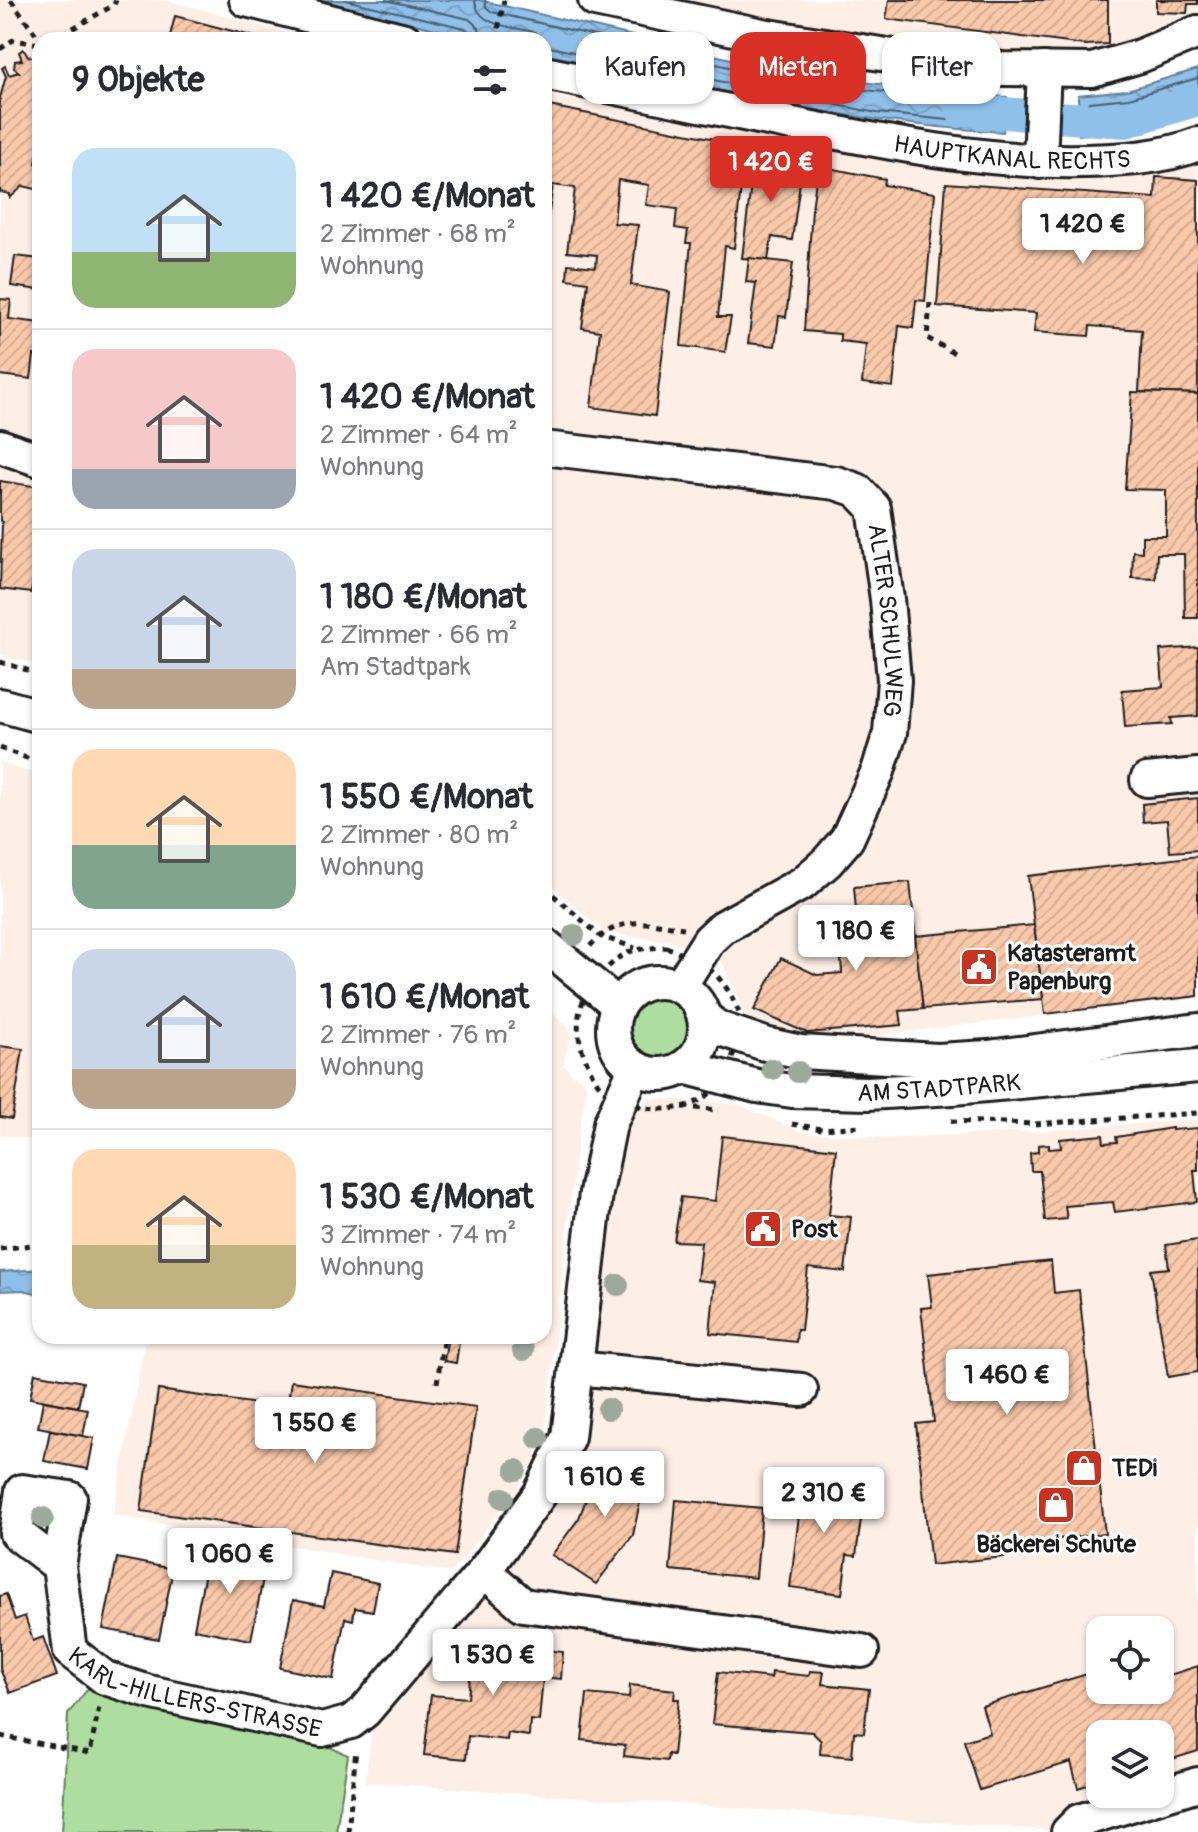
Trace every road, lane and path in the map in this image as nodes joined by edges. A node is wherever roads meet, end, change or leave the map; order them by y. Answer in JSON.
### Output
{"nodes":[{"id":1,"x":11,"y":0,"type":"edge"},
{"id":2,"x":116,"y":0,"type":"edge"},
{"id":3,"x":246,"y":0,"type":"edge"},
{"id":4,"x":504,"y":0,"type":"edge"},
{"id":5,"x":595,"y":0,"type":"edge"},
{"id":6,"x":33,"y":32,"type":"edge"},
{"id":7,"x":67,"y":32,"type":"edge"},
{"id":8,"x":373,"y":32,"type":"edge"},
{"id":9,"x":498,"y":32,"type":"edge"},
{"id":10,"x":1198,"y":32,"type":"edge"},
{"id":11,"x":32,"y":41,"type":"edge"},
{"id":12,"x":0,"y":49,"type":"edge"},
{"id":13,"x":552,"y":75,"type":"edge"},
{"id":14,"x":1044,"y":77,"type":"junction"},
{"id":15,"x":1198,"y":144,"type":"edge"},
{"id":16,"x":1041,"y":150,"type":"junction"},
{"id":17,"x":930,"y":303,"type":"dead end"},
{"id":18,"x":956,"y":354,"type":"dead end"},
{"id":19,"x":0,"y":446,"type":"edge"},
{"id":20,"x":552,"y":449,"type":"edge"},
{"id":21,"x":32,"y":457,"type":"edge"},
{"id":22,"x":0,"y":662,"type":"edge"},
{"id":23,"x":32,"y":672,"type":"edge"},
{"id":24,"x":0,"y":705,"type":"edge"},
{"id":25,"x":32,"y":714,"type":"edge"},
{"id":26,"x":0,"y":748,"type":"edge"},
{"id":27,"x":32,"y":760,"type":"edge"},
{"id":28,"x":1198,"y":775,"type":"edge"},
{"id":29,"x":1147,"y":780,"type":"dead end"},
{"id":30,"x":552,"y":894,"type":"edge"},
{"id":31,"x":636,"y":949,"type":"junction"},
{"id":32,"x":552,"y":951,"type":"edge"},
{"id":33,"x":697,"y":959,"type":"junction"},
{"id":34,"x":593,"y":984,"type":"junction"},
{"id":35,"x":680,"y":986,"type":"junction"},
{"id":36,"x":618,"y":1005,"type":"junction"},
{"id":37,"x":704,"y":1017,"type":"junction"},
{"id":38,"x":1198,"y":1030,"type":"edge"},
{"id":39,"x":739,"y":1035,"type":"junction"},
{"id":40,"x":1198,"y":1066,"type":"edge"},
{"id":41,"x":684,"y":1067,"type":"junction"},
{"id":42,"x":635,"y":1068,"type":"junction"},
{"id":43,"x":723,"y":1078,"type":"junction"},
{"id":44,"x":621,"y":1099,"type":"junction"},
{"id":45,"x":32,"y":1245,"type":"edge"},
{"id":46,"x":0,"y":1249,"type":"edge"},
{"id":47,"x":443,"y":1344,"type":"edge"},
{"id":48,"x":576,"y":1368,"type":"junction"},
{"id":49,"x":437,"y":1383,"type":"dead end"},
{"id":50,"x":801,"y":1390,"type":"dead end"},
{"id":51,"x":59,"y":1566,"type":"dead end"},
{"id":52,"x":484,"y":1571,"type":"junction"},
{"id":53,"x":862,"y":1651,"type":"dead end"},
{"id":54,"x":351,"y":1722,"type":"junction"},
{"id":55,"x":96,"y":1725,"type":"dead end"},
{"id":56,"x":0,"y":1736,"type":"edge"},
{"id":57,"x":1198,"y":1784,"type":"edge"},
{"id":58,"x":348,"y":1832,"type":"edge"},
{"id":59,"x":1068,"y":1832,"type":"edge"}],
"edges":[{"from":1,"to":6,"type":"path"},
{"from":2,"to":7,"type":"path"},
{"from":3,"to":8,"type":"street"},
{"from":4,"to":9,"type":"path"},
{"from":5,"to":14,"type":"street"},
{"from":10,"to":14,"type":"street"},
{"from":11,"to":12,"type":"path"},
{"from":13,"to":16,"type":"street","name":"HAUPTKANAL RECHTS"},
{"from":14,"to":16,"type":"street"},
{"from":15,"to":16,"type":"street","name":"HAUPTKANAL RECHTS"},
{"from":17,"to":18,"type":"path"},
{"from":19,"to":21,"type":"street"},
{"from":20,"to":33,"type":"street","name":"ALTER SCHULWEG"},
{"from":22,"to":23,"type":"path"},
{"from":24,"to":25,"type":"street"},
{"from":26,"to":27,"type":"path"},
{"from":28,"to":29,"type":"street"},
{"from":30,"to":31,"type":"path"},
{"from":31,"to":33,"type":"path"},
{"from":31,"to":34,"type":"path"},
{"from":32,"to":34,"type":"street"},
{"from":33,"to":35,"type":"street","name":"ALTER SCHULWEG"},
{"from":33,"to":39,"type":"path"},
{"from":34,"to":36,"type":"street"},
{"from":34,"to":44,"type":"path"},
{"from":35,"to":36,"type":"street"},
{"from":35,"to":37,"type":"street"},
{"from":36,"to":42,"type":"street"},
{"from":37,"to":39,"type":"street","name":"AM STADTPARK"},
{"from":37,"to":41,"type":"street"},
{"from":38,"to":39,"type":"street","name":"AM STADTPARK"},
{"from":39,"to":43,"type":"path"},
{"from":40,"to":43,"type":"street","name":"AM STADTPARK"},
{"from":41,"to":42,"type":"street"},
{"from":41,"to":43,"type":"street","name":"AM STADTPARK"},
{"from":42,"to":44,"type":"street","name":"KARL-HILLERS-STRASSE"},
{"from":43,"to":44,"type":"path"},
{"from":44,"to":48,"type":"street","name":"KARL-HILLERS-STRASSE"},
{"from":45,"to":46,"type":"path"},
{"from":47,"to":49,"type":"path"},
{"from":48,"to":50,"type":"street"},
{"from":48,"to":52,"type":"street","name":"KARL-HILLERS-STRASSE"},
{"from":51,"to":54,"type":"street","name":"KARL-HILLERS-STRASSE"},
{"from":52,"to":53,"type":"street"},
{"from":52,"to":54,"type":"street","name":"KARL-HILLERS-STRASSE"},
{"from":54,"to":58,"type":"path"},
{"from":55,"to":56,"type":"path"},
{"from":57,"to":59,"type":"street"}]}
